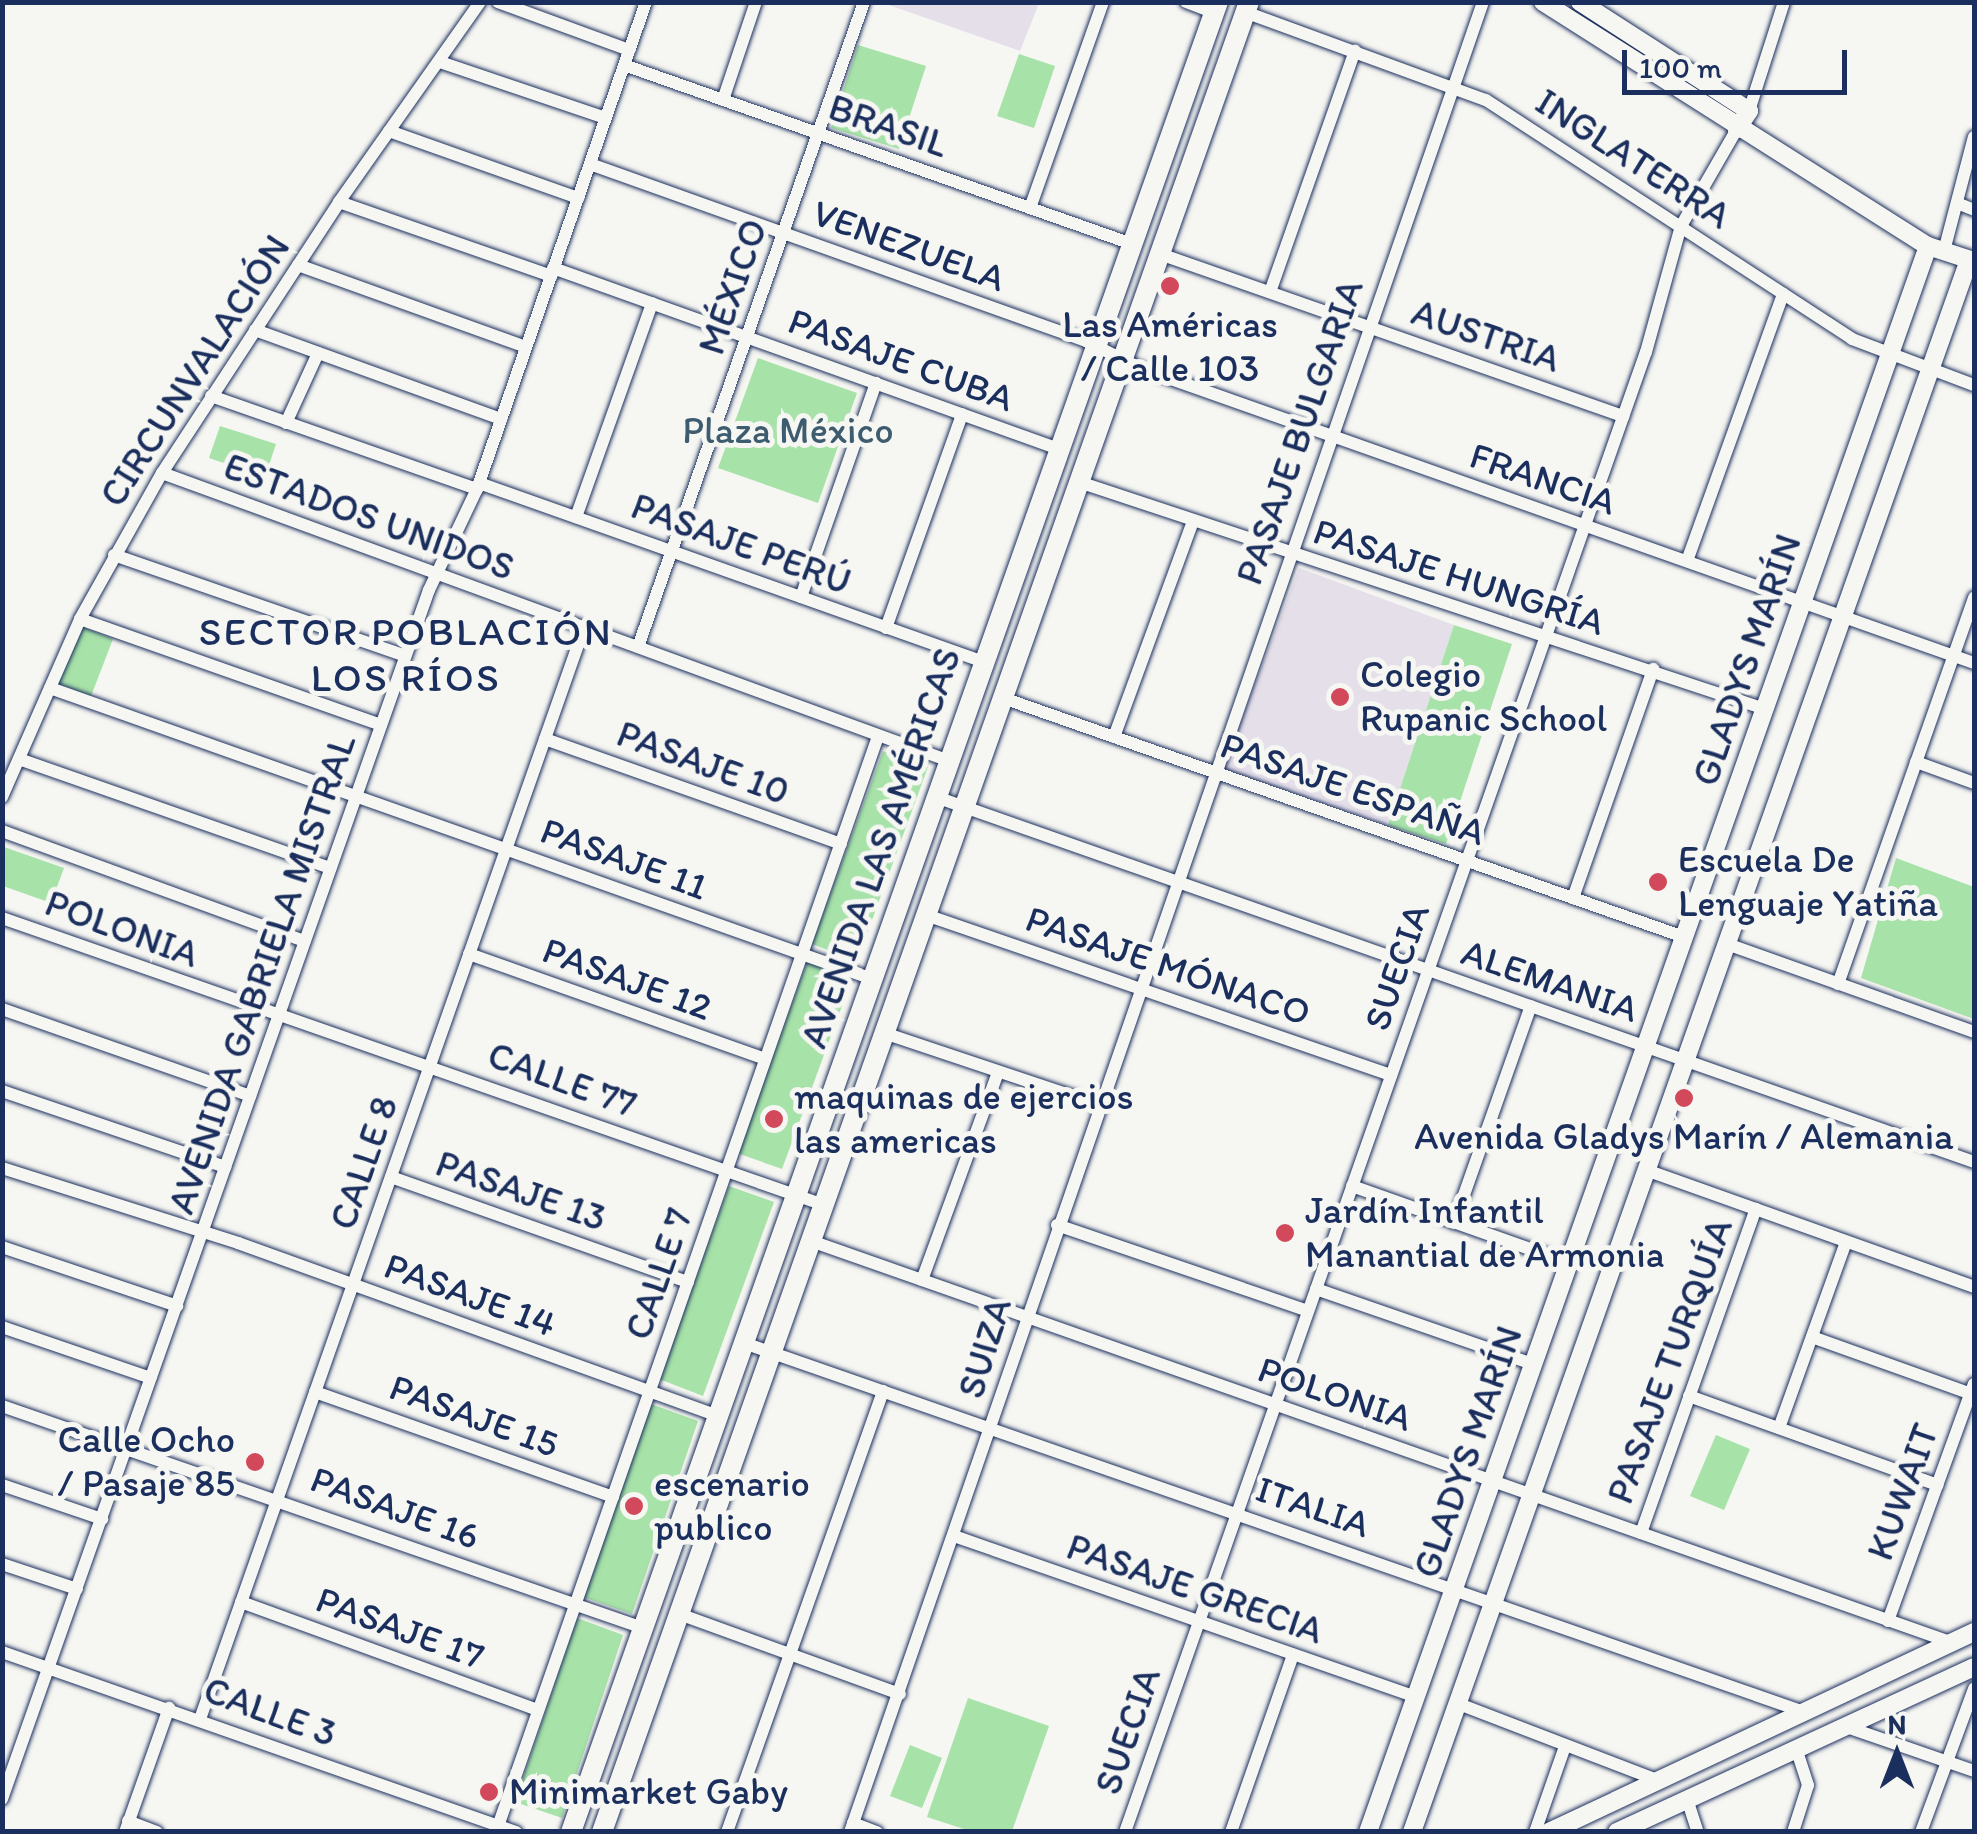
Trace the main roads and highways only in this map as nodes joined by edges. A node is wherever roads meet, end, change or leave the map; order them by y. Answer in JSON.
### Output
{"nodes":[{"id":1,"x":1247,"y":7,"type":"edge"},
{"id":2,"x":1216,"y":8,"type":"edge"},
{"id":3,"x":572,"y":1832,"type":"edge"},
{"id":4,"x":602,"y":1832,"type":"edge"}],
"edges":[{"from":1,"to":4,"type":"main road","name":"AVENIDA LAS AMÉRICAS"},
{"from":2,"to":3,"type":"main road","name":"AVENIDA LAS AMÉRICAS"}]}
